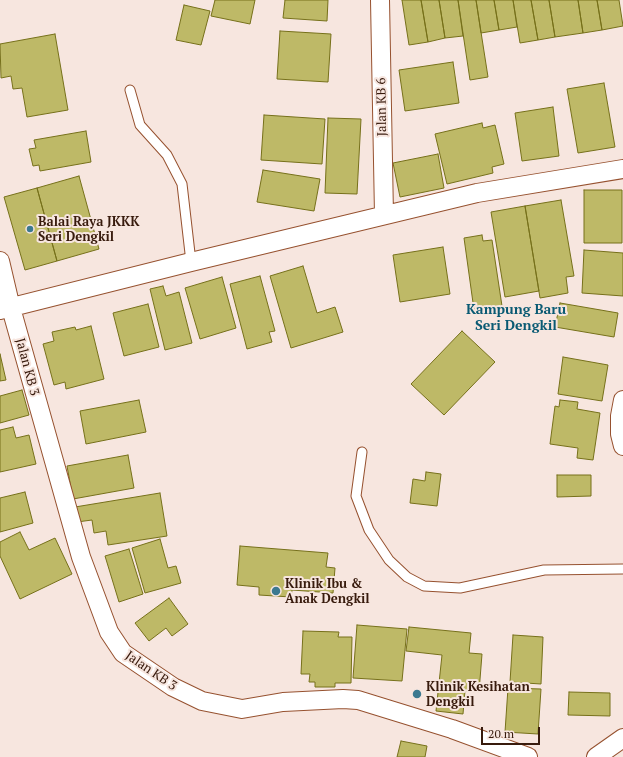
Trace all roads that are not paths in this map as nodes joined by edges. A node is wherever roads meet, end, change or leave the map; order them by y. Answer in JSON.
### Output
{"nodes":[{"id":1,"x":380,"y":0,"type":"edge"},
{"id":2,"x":130,"y":90,"type":"dead end"},
{"id":3,"x":623,"y":169,"type":"edge"},
{"id":4,"x":384,"y":215,"type":"junction"},
{"id":5,"x":0,"y":261,"type":"edge"},
{"id":6,"x":191,"y":262,"type":"junction"},
{"id":7,"x":5,"y":309,"type":"edge"},
{"id":8,"x":623,"y":400,"type":"edge"},
{"id":9,"x":623,"y":446,"type":"edge"},
{"id":10,"x":362,"y":452,"type":"dead end"},
{"id":11,"x":623,"y":568,"type":"edge"},
{"id":12,"x":623,"y":738,"type":"edge"},
{"id":13,"x":528,"y":757,"type":"edge"},
{"id":14,"x":596,"y":757,"type":"edge"}],
"edges":[{"from":1,"to":4,"type":"street","name":"Jalan KB 6"},
{"from":2,"to":6,"type":"lane"},
{"from":3,"to":4,"type":"street"},
{"from":4,"to":6,"type":"street"},
{"from":5,"to":7,"type":"street","name":"Jalan KB 3"},
{"from":6,"to":7,"type":"street"},
{"from":7,"to":13,"type":"street","name":"Jalan KB 3"},
{"from":8,"to":9,"type":"street"},
{"from":10,"to":11,"type":"lane"},
{"from":12,"to":14,"type":"street"}]}
